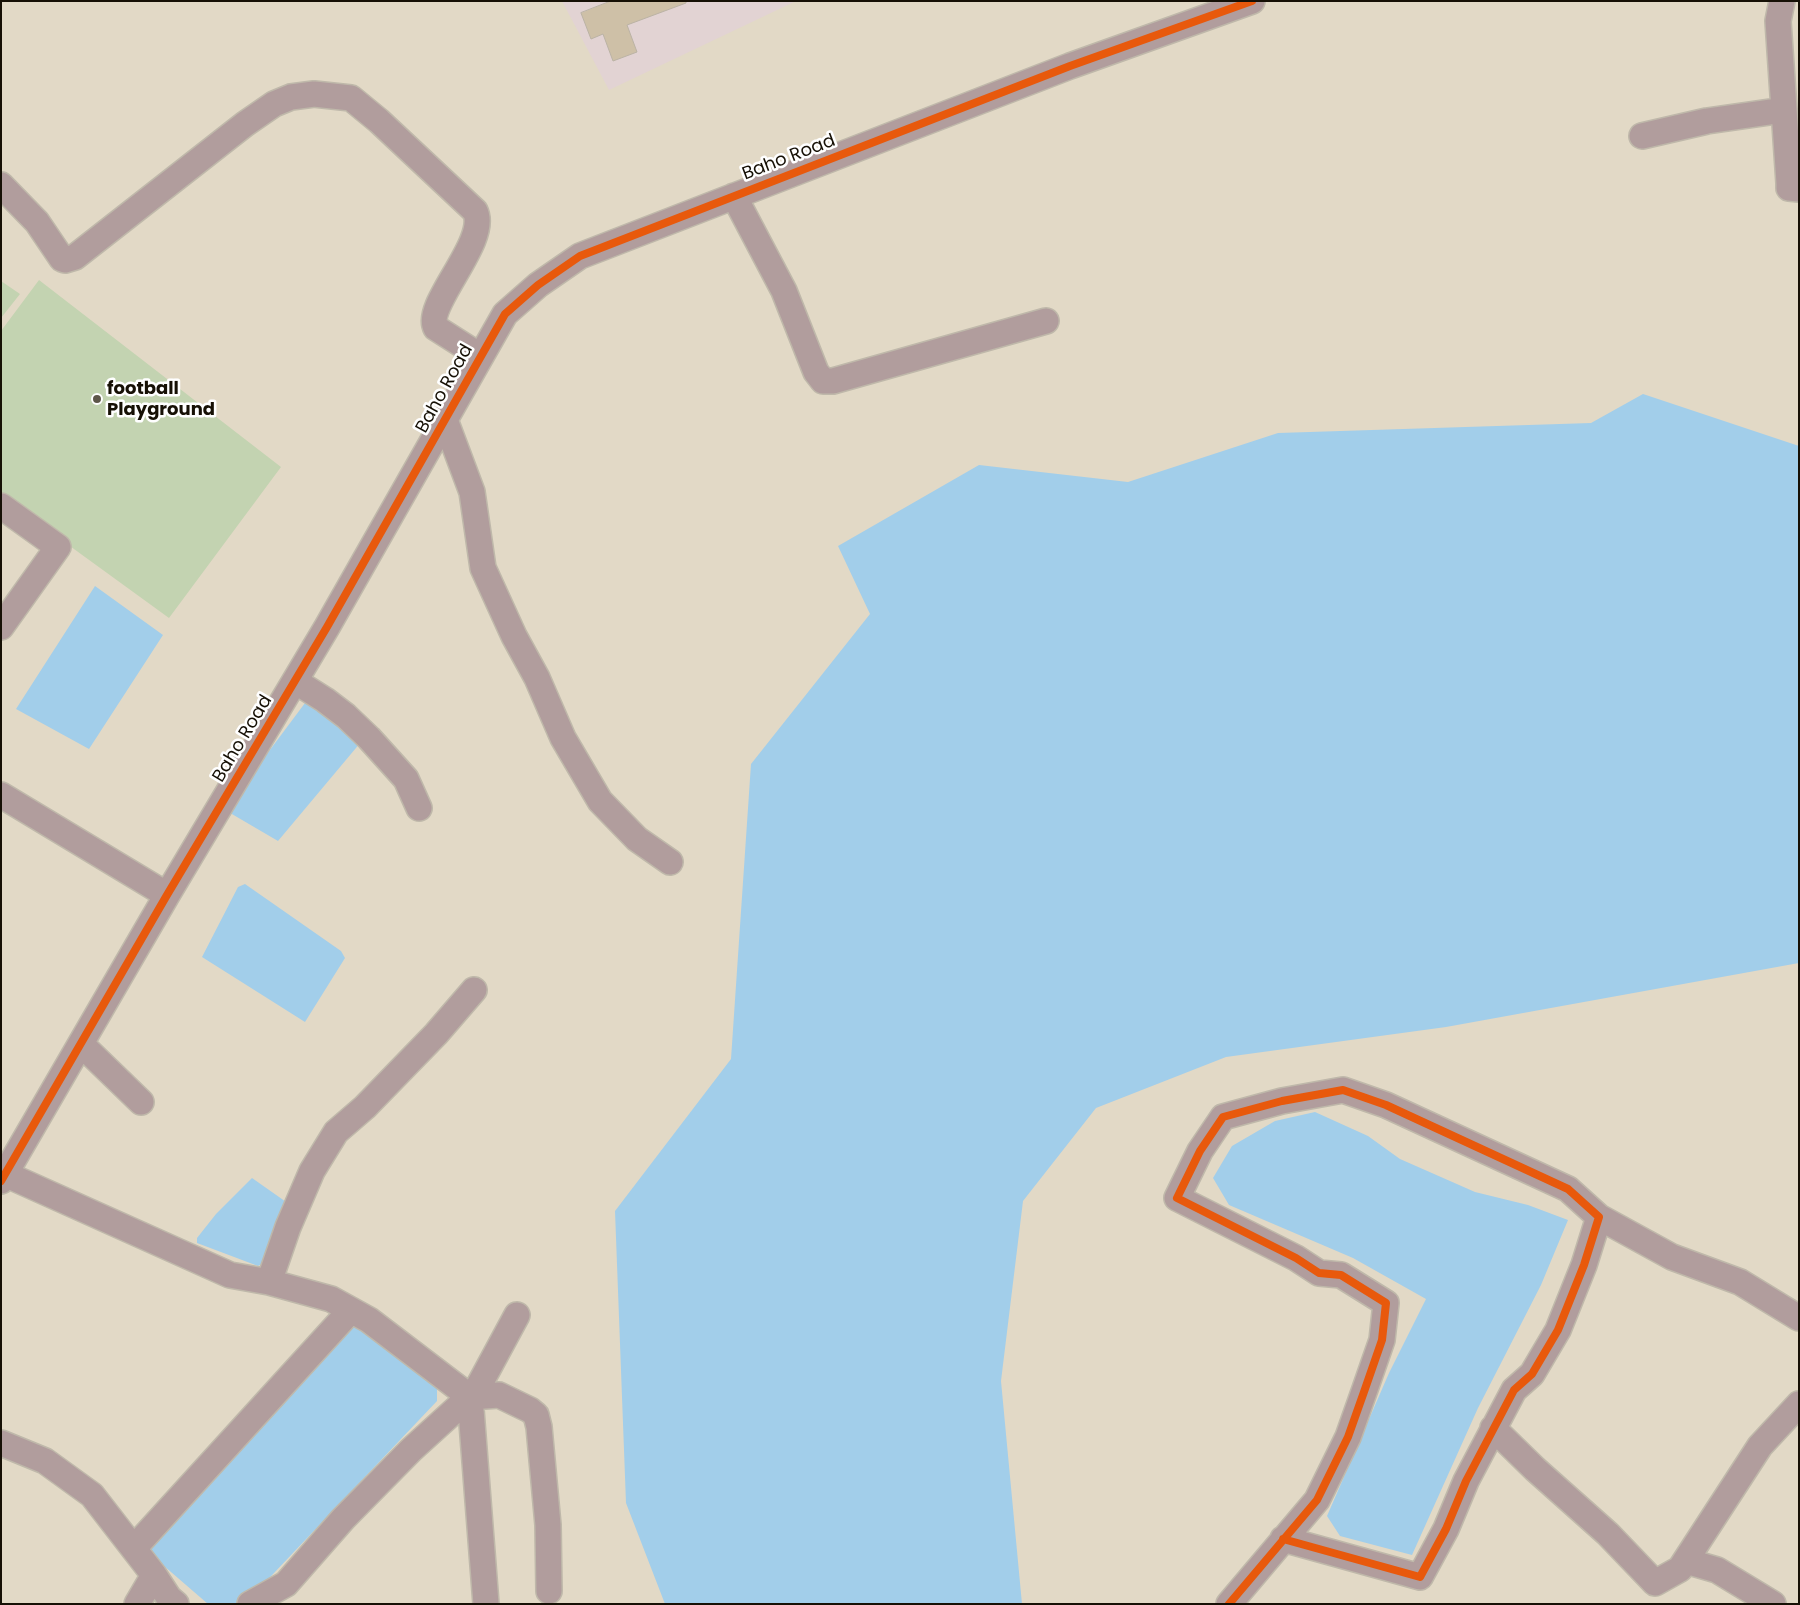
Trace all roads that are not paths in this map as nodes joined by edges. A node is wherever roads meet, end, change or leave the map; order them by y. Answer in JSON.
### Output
{"nodes":[{"id":1,"x":1252,"y":1,"type":"edge"},
{"id":2,"x":1782,"y":1,"type":"edge"},
{"id":3,"x":1784,"y":110,"type":"junction"},
{"id":4,"x":1642,"y":136,"type":"dead end"},
{"id":5,"x":1,"y":185,"type":"edge"},
{"id":6,"x":1799,"y":189,"type":"edge"},
{"id":7,"x":734,"y":196,"type":"junction"},
{"id":8,"x":1046,"y":321,"type":"dead end"},
{"id":9,"x":480,"y":356,"type":"junction"},
{"id":10,"x":445,"y":420,"type":"junction"},
{"id":11,"x":1,"y":506,"type":"edge"},
{"id":12,"x":1,"y":627,"type":"edge"},
{"id":13,"x":295,"y":681,"type":"junction"},
{"id":14,"x":1,"y":795,"type":"edge"},
{"id":15,"x":419,"y":808,"type":"dead end"},
{"id":16,"x":670,"y":862,"type":"dead end"},
{"id":17,"x":167,"y":895,"type":"junction"},
{"id":18,"x":474,"y":990,"type":"dead end"},
{"id":19,"x":81,"y":1044,"type":"junction"},
{"id":20,"x":141,"y":1102,"type":"dead end"},
{"id":21,"x":3,"y":1178,"type":"edge"},
{"id":22,"x":1599,"y":1216,"type":"junction"},
{"id":23,"x":269,"y":1282,"type":"junction"},
{"id":24,"x":351,"y":1310,"type":"junction"},
{"id":25,"x":517,"y":1315,"type":"dead end"},
{"id":26,"x":1799,"y":1318,"type":"edge"},
{"id":27,"x":470,"y":1397,"type":"junction"},
{"id":28,"x":1799,"y":1404,"type":"edge"},
{"id":29,"x":1493,"y":1428,"type":"junction"},
{"id":30,"x":1,"y":1443,"type":"edge"},
{"id":31,"x":1283,"y":1539,"type":"junction"},
{"id":32,"x":134,"y":1548,"type":"junction"},
{"id":33,"x":1686,"y":1561,"type":"junction"},
{"id":34,"x":154,"y":1575,"type":"junction"},
{"id":35,"x":549,"y":1591,"type":"dead end"},
{"id":36,"x":137,"y":1604,"type":"edge"},
{"id":37,"x":176,"y":1604,"type":"edge"},
{"id":38,"x":250,"y":1604,"type":"edge"},
{"id":39,"x":486,"y":1604,"type":"edge"},
{"id":40,"x":1229,"y":1604,"type":"edge"},
{"id":41,"x":1773,"y":1604,"type":"edge"}],
"edges":[{"from":1,"to":7,"type":"street","name":"Baho Road"},
{"from":2,"to":3,"type":"street"},
{"from":3,"to":4,"type":"street"},
{"from":3,"to":6,"type":"street"},
{"from":5,"to":9,"type":"street"},
{"from":7,"to":8,"type":"street"},
{"from":7,"to":9,"type":"street","name":"Baho Road"},
{"from":9,"to":10,"type":"street","name":"Baho Road"},
{"from":10,"to":13,"type":"street","name":"Baho Road"},
{"from":10,"to":16,"type":"street"},
{"from":11,"to":12,"type":"street"},
{"from":13,"to":15,"type":"street"},
{"from":13,"to":17,"type":"street","name":"Baho Road"},
{"from":14,"to":17,"type":"street"},
{"from":17,"to":19,"type":"street","name":"Baho Road"},
{"from":18,"to":23,"type":"street"},
{"from":19,"to":20,"type":"street"},
{"from":19,"to":21,"type":"street","name":"Baho Road"},
{"from":21,"to":23,"type":"street"},
{"from":22,"to":26,"type":"street"},
{"from":22,"to":29,"type":"street"},
{"from":22,"to":31,"type":"street"},
{"from":23,"to":24,"type":"street"},
{"from":24,"to":27,"type":"street"},
{"from":24,"to":32,"type":"street"},
{"from":25,"to":27,"type":"street"},
{"from":27,"to":35,"type":"street"},
{"from":27,"to":38,"type":"street"},
{"from":27,"to":39,"type":"street"},
{"from":28,"to":33,"type":"street"},
{"from":29,"to":31,"type":"street"},
{"from":29,"to":33,"type":"street"},
{"from":30,"to":32,"type":"street"},
{"from":31,"to":40,"type":"street"},
{"from":32,"to":34,"type":"street"},
{"from":33,"to":41,"type":"street"},
{"from":34,"to":36,"type":"street"},
{"from":34,"to":37,"type":"street"}]}
